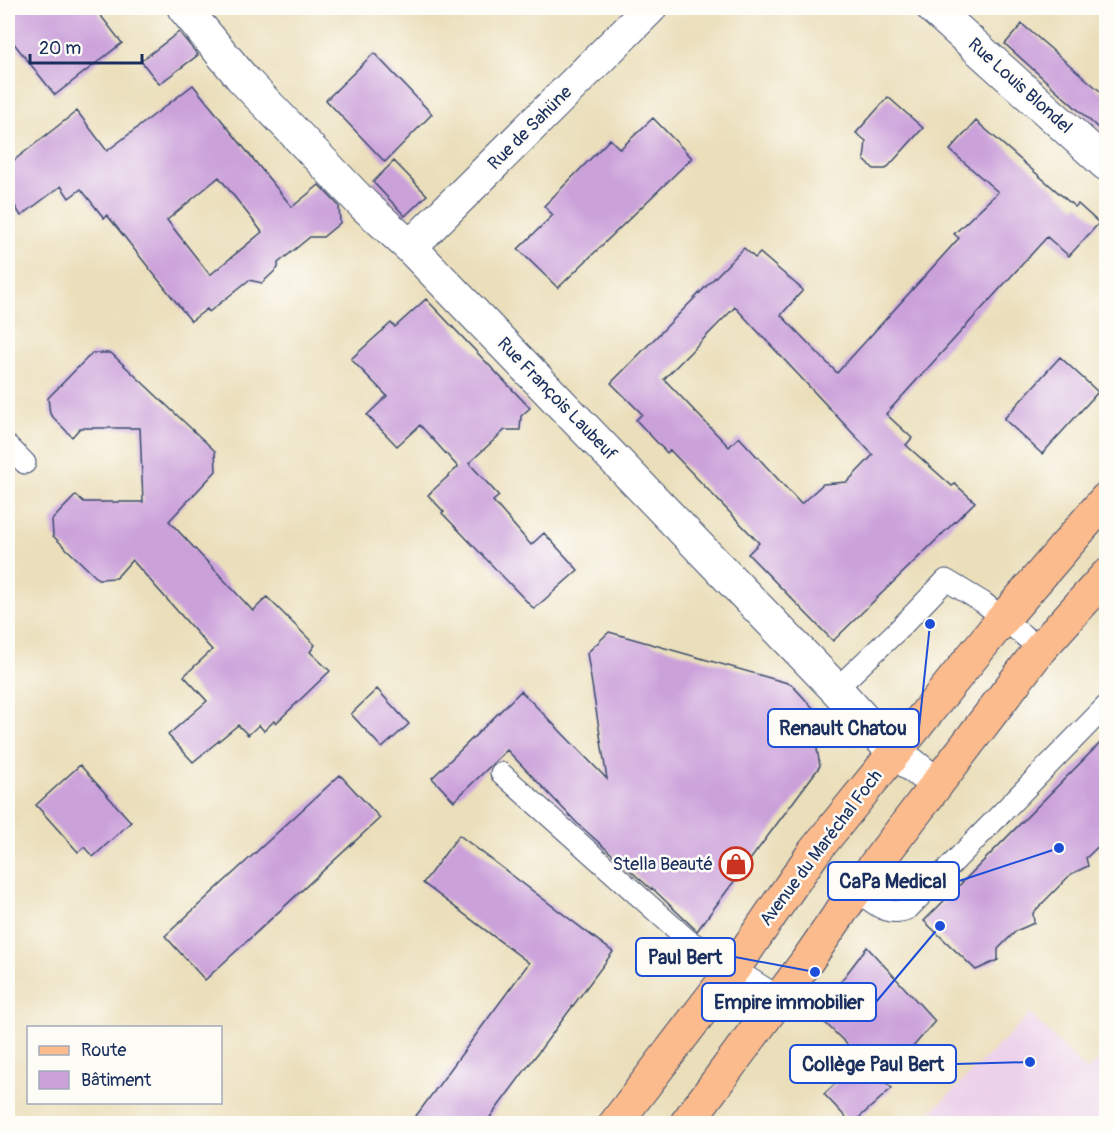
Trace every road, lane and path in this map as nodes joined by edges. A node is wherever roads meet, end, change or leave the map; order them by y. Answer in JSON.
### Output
{"nodes":[{"id":1,"x":184,"y":8,"type":"edge"},
{"id":2,"x":650,"y":8,"type":"edge"},
{"id":3,"x":933,"y":8,"type":"edge"},
{"id":4,"x":1107,"y":164,"type":"edge"},
{"id":5,"x":411,"y":248,"type":"junction"},
{"id":6,"x":8,"y":446,"type":"edge"},
{"id":7,"x":25,"y":463,"type":"dead end"},
{"id":8,"x":1107,"y":499,"type":"edge"},
{"id":9,"x":1107,"y":576,"type":"edge"},
{"id":10,"x":1002,"y":620,"type":"junction"},
{"id":11,"x":1040,"y":649,"type":"junction"},
{"id":12,"x":836,"y":689,"type":"junction"},
{"id":13,"x":1107,"y":706,"type":"edge"},
{"id":14,"x":894,"y":751,"type":"junction"},
{"id":15,"x":501,"y":773,"type":"dead end"},
{"id":16,"x":936,"y":784,"type":"junction"},
{"id":17,"x":856,"y":890,"type":"junction"},
{"id":18,"x":734,"y":968,"type":"junction"},
{"id":19,"x":779,"y":997,"type":"junction"},
{"id":20,"x":615,"y":1124,"type":"edge"},
{"id":21,"x":686,"y":1124,"type":"edge"}],
"edges":[{"from":1,"to":5,"type":"street","name":"Rue François Laubeuf"},
{"from":2,"to":5,"type":"street","name":"Rue de Sahüne"},
{"from":3,"to":4,"type":"street","name":"Rue Louis Blondel"},
{"from":5,"to":12,"type":"street","name":"Rue François Laubeuf"},
{"from":6,"to":7,"type":"lane"},
{"from":8,"to":10,"type":"main road","name":"Avenue du Maréchal Foch"},
{"from":9,"to":11,"type":"main road"},
{"from":10,"to":11,"type":"lane"},
{"from":10,"to":12,"type":"lane"},
{"from":10,"to":14,"type":"main road","name":"Avenue du Maréchal Foch"},
{"from":11,"to":16,"type":"main road"},
{"from":12,"to":14,"type":"street","name":"Rue François Laubeuf"},
{"from":13,"to":17,"type":"lane"},
{"from":14,"to":16,"type":"street","name":"Rue François Laubeuf"},
{"from":14,"to":18,"type":"main road","name":"Avenue du Maréchal Foch"},
{"from":15,"to":18,"type":"lane"},
{"from":16,"to":17,"type":"main road"},
{"from":17,"to":19,"type":"main road"},
{"from":18,"to":19,"type":"lane"},
{"from":18,"to":20,"type":"main road","name":"Avenue du Maréchal Foch"},
{"from":19,"to":21,"type":"main road"}]}
